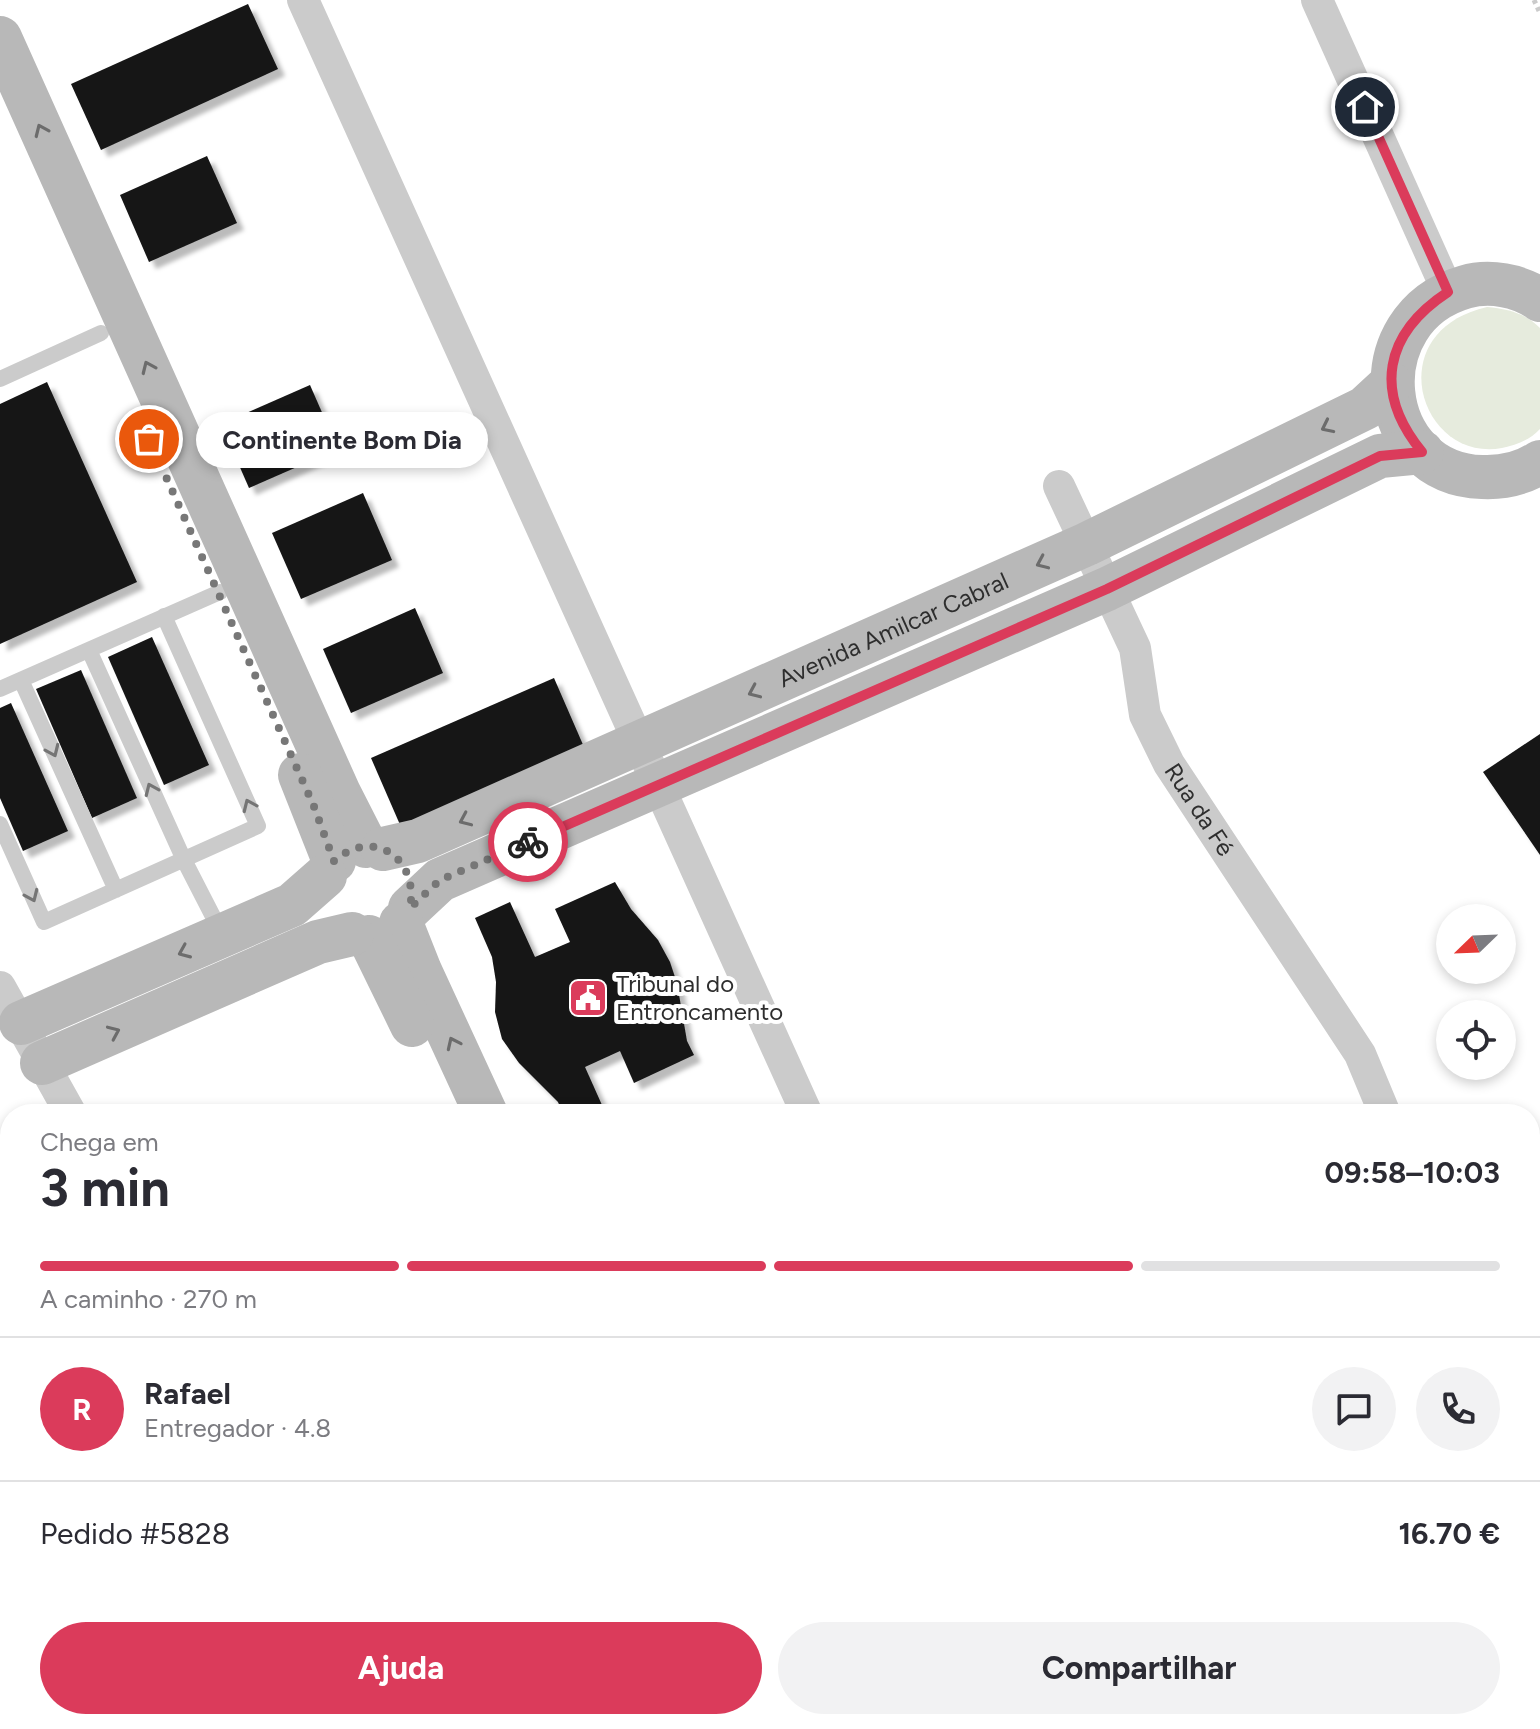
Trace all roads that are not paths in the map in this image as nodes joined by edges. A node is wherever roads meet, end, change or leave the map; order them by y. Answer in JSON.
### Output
{"nodes":[{"id":1,"x":303,"y":0,"type":"edge"},
{"id":2,"x":1317,"y":0,"type":"edge"},
{"id":3,"x":0,"y":38,"type":"edge"},
{"id":4,"x":0,"y":109,"type":"edge"},
{"id":5,"x":1448,"y":292,"type":"junction"},
{"id":6,"x":1540,"y":300,"type":"edge"},
{"id":7,"x":101,"y":333,"type":"junction"},
{"id":8,"x":0,"y":379,"type":"edge"},
{"id":9,"x":1391,"y":384,"type":"junction"},
{"id":10,"x":1422,"y":452,"type":"junction"},
{"id":11,"x":1536,"y":475,"type":"edge"},
{"id":12,"x":1059,"y":486,"type":"dead end"},
{"id":13,"x":1087,"y":544,"type":"junction"},
{"id":14,"x":1107,"y":589,"type":"junction"},
{"id":15,"x":220,"y":592,"type":"junction"},
{"id":16,"x":164,"y":616,"type":"junction"},
{"id":17,"x":89,"y":650,"type":"junction"},
{"id":18,"x":21,"y":680,"type":"junction"},
{"id":19,"x":0,"y":689,"type":"edge"},
{"id":20,"x":638,"y":744,"type":"junction"},
{"id":21,"x":658,"y":784,"type":"junction"},
{"id":22,"x":0,"y":824,"type":"edge"},
{"id":23,"x":352,"y":858,"type":"junction"},
{"id":24,"x":184,"y":860,"type":"junction"},
{"id":25,"x":116,"y":890,"type":"junction"},
{"id":26,"x":383,"y":926,"type":"junction"},
{"id":27,"x":223,"y":935,"type":"junction"},
{"id":28,"x":11,"y":1005,"type":"edge"},
{"id":29,"x":42,"y":1063,"type":"junction"},
{"id":30,"x":65,"y":1104,"type":"edge"},
{"id":31,"x":450,"y":1104,"type":"edge"},
{"id":32,"x":481,"y":1104,"type":"edge"},
{"id":33,"x":798,"y":1104,"type":"edge"},
{"id":34,"x":1381,"y":1104,"type":"edge"}],
"edges":[{"from":1,"to":20,"type":"street"},
{"from":2,"to":5,"type":"street"},
{"from":23,"to":3,"type":"street","one_way":true},
{"from":4,"to":7,"type":"street"},
{"from":5,"to":6,"type":"street"},
{"from":5,"to":9,"type":"street"},
{"from":7,"to":8,"type":"lane"},
{"from":7,"to":15,"type":"street"},
{"from":9,"to":10,"type":"street"},
{"from":9,"to":13,"type":"street","name":"Avenida Amilcar Cabral","one_way":true},
{"from":10,"to":11,"type":"street"},
{"from":10,"to":14,"type":"street","name":"Avenida Amilcar Cabral"},
{"from":12,"to":13,"type":"street","name":"Rua da Fé"},
{"from":13,"to":14,"type":"street","name":"Rua da Fé"},
{"from":13,"to":20,"type":"street","name":"Avenida Amilcar Cabral","one_way":true},
{"from":14,"to":21,"type":"street","name":"Avenida Amilcar Cabral"},
{"from":14,"to":34,"type":"street","name":"Rua da Fé"},
{"from":15,"to":16,"type":"lane"},
{"from":15,"to":23,"type":"street"},
{"from":16,"to":17,"type":"lane"},
{"from":24,"to":16,"type":"lane","one_way":true},
{"from":17,"to":18,"type":"lane"},
{"from":24,"to":17,"type":"lane","one_way":true},
{"from":18,"to":19,"type":"lane"},
{"from":18,"to":25,"type":"lane","one_way":true},
{"from":20,"to":21,"type":"street"},
{"from":20,"to":23,"type":"street","name":"Avenida Amilcar Cabral","one_way":true},
{"from":21,"to":26,"type":"street","name":"Avenida Amilcar Cabral"},
{"from":21,"to":33,"type":"street"},
{"from":22,"to":25,"type":"lane","one_way":true},
{"from":23,"to":26,"type":"street"},
{"from":23,"to":26,"type":"street"},
{"from":23,"to":27,"type":"street"},
{"from":24,"to":25,"type":"lane"},
{"from":24,"to":27,"type":"lane"},
{"from":29,"to":26,"type":"street","one_way":true},
{"from":26,"to":31,"type":"street"},
{"from":32,"to":26,"type":"street","one_way":true},
{"from":27,"to":28,"type":"street","one_way":true},
{"from":28,"to":29,"type":"street"},
{"from":29,"to":30,"type":"street"}]}
